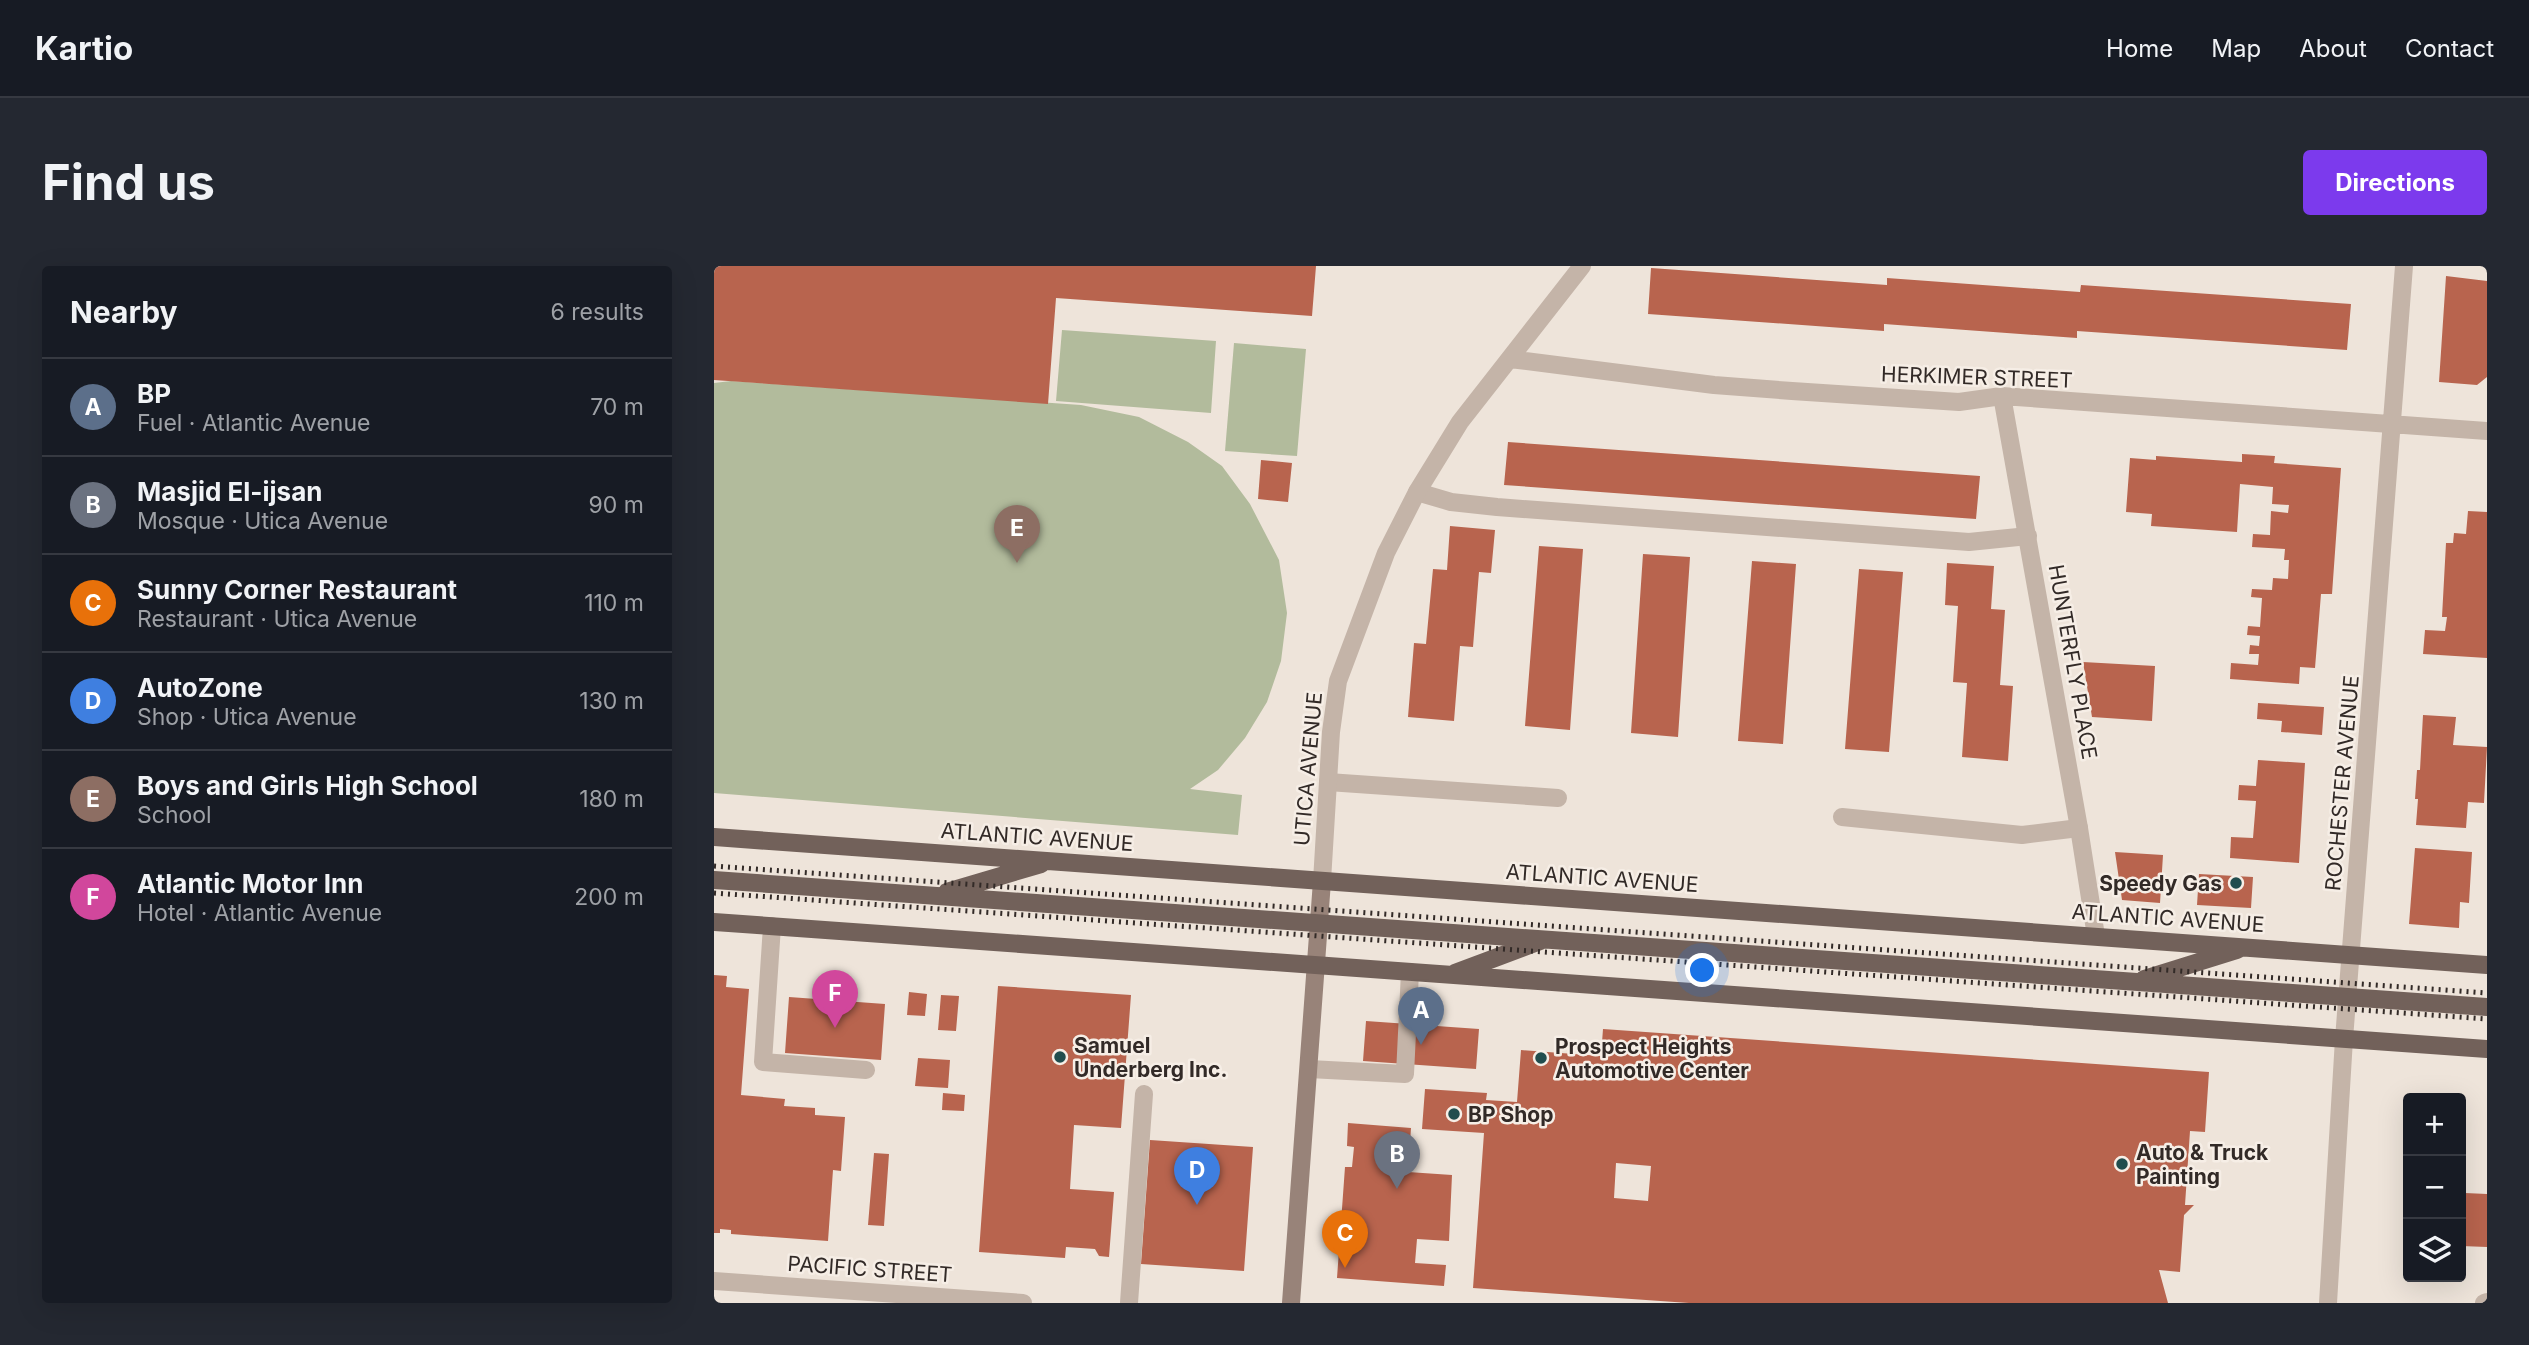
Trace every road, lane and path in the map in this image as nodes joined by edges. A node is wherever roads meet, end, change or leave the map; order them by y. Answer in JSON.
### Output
{"nodes":[{"id":1,"x":1582,"y":266,"type":"edge"},
{"id":2,"x":2404,"y":266,"type":"edge"},
{"id":3,"x":1510,"y":359,"type":"junction"},
{"id":4,"x":2002,"y":396,"type":"junction"},
{"id":5,"x":2393,"y":424,"type":"junction"},
{"id":6,"x":2487,"y":431,"type":"edge"},
{"id":7,"x":1417,"y":492,"type":"junction"},
{"id":8,"x":2028,"y":536,"type":"junction"},
{"id":9,"x":1328,"y":782,"type":"junction"},
{"id":10,"x":1558,"y":798,"type":"dead end"},
{"id":11,"x":1842,"y":817,"type":"dead end"},
{"id":12,"x":2079,"y":828,"type":"junction"},
{"id":13,"x":714,"y":837,"type":"edge"},
{"id":14,"x":1051,"y":861,"type":"junction"},
{"id":15,"x":714,"y":880,"type":"edge"},
{"id":16,"x":1322,"y":881,"type":"junction"},
{"id":17,"x":937,"y":895,"type":"junction"},
{"id":18,"x":714,"y":922,"type":"edge"},
{"id":19,"x":1320,"y":923,"type":"junction"},
{"id":20,"x":772,"y":926,"type":"junction"},
{"id":21,"x":2096,"y":936,"type":"junction"},
{"id":22,"x":1546,"y":939,"type":"junction"},
{"id":23,"x":2249,"y":947,"type":"junction"},
{"id":24,"x":2350,"y":956,"type":"junction"},
{"id":25,"x":1317,"y":965,"type":"junction"},
{"id":26,"x":2487,"y":965,"type":"edge"},
{"id":27,"x":1410,"y":972,"type":"junction"},
{"id":28,"x":1449,"y":975,"type":"junction"},
{"id":29,"x":2134,"y":982,"type":"junction"},
{"id":30,"x":2347,"y":996,"type":"junction"},
{"id":31,"x":2487,"y":1007,"type":"edge"},
{"id":32,"x":2344,"y":1039,"type":"junction"},
{"id":33,"x":2487,"y":1049,"type":"edge"},
{"id":34,"x":1309,"y":1069,"type":"junction"},
{"id":35,"x":866,"y":1070,"type":"dead end"},
{"id":36,"x":1144,"y":1094,"type":"dead end"},
{"id":37,"x":714,"y":1281,"type":"edge"},
{"id":38,"x":1023,"y":1303,"type":"edge"},
{"id":39,"x":1129,"y":1303,"type":"edge"},
{"id":40,"x":1292,"y":1303,"type":"edge"},
{"id":41,"x":2328,"y":1303,"type":"edge"}],
"edges":[{"from":1,"to":3,"type":"street","name":"UTICA AVENUE"},
{"from":2,"to":5,"type":"street","name":"ROCHESTER AVENUE"},
{"from":3,"to":4,"type":"street","name":"HERKIMER STREET"},
{"from":3,"to":7,"type":"street","name":"UTICA AVENUE"},
{"from":4,"to":5,"type":"street","name":"HERKIMER STREET"},
{"from":4,"to":8,"type":"street","name":"HUNTERFLY PLACE"},
{"from":5,"to":6,"type":"street","name":"HERKIMER STREET"},
{"from":5,"to":24,"type":"street","name":"ROCHESTER AVENUE"},
{"from":7,"to":8,"type":"street"},
{"from":7,"to":9,"type":"street","name":"UTICA AVENUE"},
{"from":8,"to":12,"type":"street","name":"HUNTERFLY PLACE"},
{"from":9,"to":10,"type":"street"},
{"from":9,"to":16,"type":"street","name":"UTICA AVENUE"},
{"from":11,"to":12,"type":"street"},
{"from":12,"to":21,"type":"street","name":"HUNTERFLY PLACE"},
{"from":13,"to":14,"type":"main road","name":"ATLANTIC AVENUE"},
{"from":14,"to":16,"type":"main road","name":"ATLANTIC AVENUE"},
{"from":14,"to":17,"type":"main road"},
{"from":15,"to":17,"type":"main road"},
{"from":16,"to":19,"type":"main road","name":"UTICA AVENUE"},
{"from":16,"to":21,"type":"main road","name":"ATLANTIC AVENUE"},
{"from":17,"to":19,"type":"main road"},
{"from":18,"to":20,"type":"main road"},
{"from":19,"to":22,"type":"main road"},
{"from":19,"to":25,"type":"main road","name":"UTICA AVENUE"},
{"from":20,"to":25,"type":"main road"},
{"from":20,"to":35,"type":"street"},
{"from":21,"to":23,"type":"main road","name":"ATLANTIC AVENUE"},
{"from":22,"to":28,"type":"main road"},
{"from":22,"to":29,"type":"main road"},
{"from":23,"to":24,"type":"main road","name":"ATLANTIC AVENUE"},
{"from":23,"to":29,"type":"main road"},
{"from":24,"to":26,"type":"main road","name":"ATLANTIC AVENUE"},
{"from":24,"to":30,"type":"street","name":"ROCHESTER AVENUE"},
{"from":25,"to":27,"type":"main road"},
{"from":25,"to":34,"type":"main road","name":"UTICA AVENUE"},
{"from":27,"to":28,"type":"main road"},
{"from":27,"to":34,"type":"street"},
{"from":28,"to":32,"type":"main road"},
{"from":29,"to":30,"type":"main road"},
{"from":30,"to":31,"type":"main road"},
{"from":30,"to":32,"type":"street","name":"ROCHESTER AVENUE"},
{"from":32,"to":33,"type":"main road"},
{"from":32,"to":41,"type":"street","name":"ROCHESTER AVENUE"},
{"from":34,"to":40,"type":"main road","name":"UTICA AVENUE"},
{"from":36,"to":39,"type":"street"},
{"from":37,"to":38,"type":"street","name":"PACIFIC STREET"}]}
